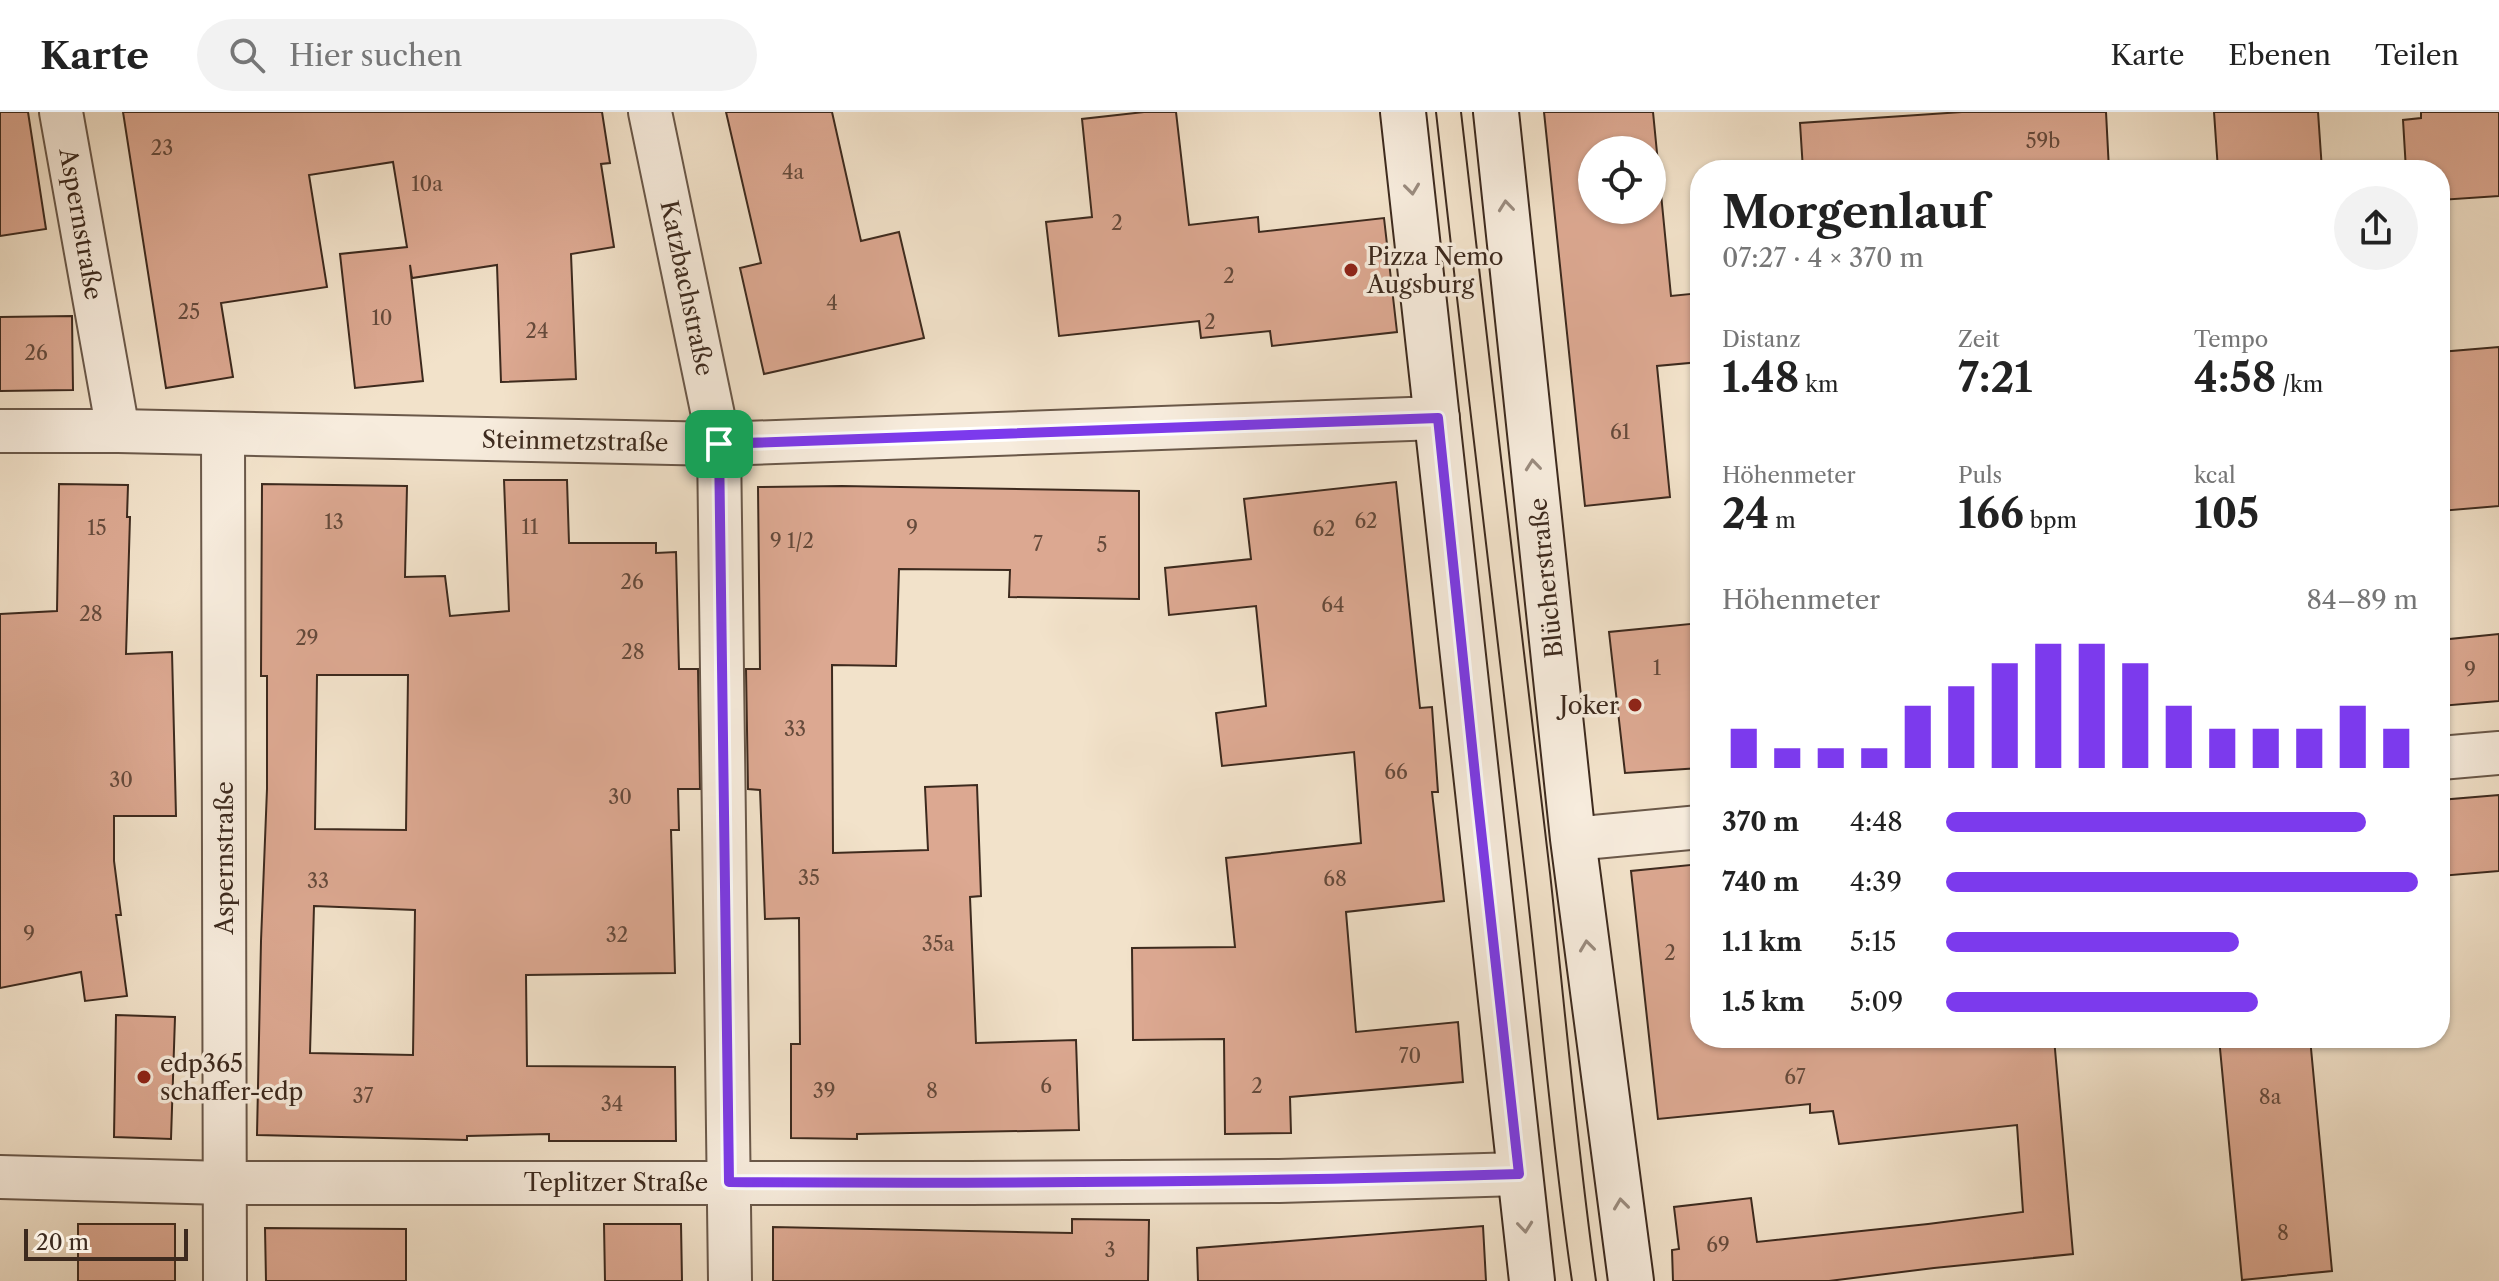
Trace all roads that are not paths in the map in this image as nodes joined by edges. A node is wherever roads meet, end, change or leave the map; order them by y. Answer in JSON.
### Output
{"nodes":[{"id":1,"x":61,"y":112,"type":"edge"},
{"id":2,"x":650,"y":112,"type":"edge"},
{"id":3,"x":1403,"y":112,"type":"edge"},
{"id":4,"x":1496,"y":112,"type":"edge"},
{"id":5,"x":1438,"y":418,"type":"junction"},
{"id":6,"x":0,"y":431,"type":"edge"},
{"id":7,"x":118,"y":431,"type":"junction"},
{"id":8,"x":223,"y":435,"type":"junction"},
{"id":9,"x":719,"y":444,"type":"junction"},
{"id":10,"x":2499,"y":753,"type":"edge"},
{"id":11,"x":2450,"y":757,"type":"edge"},
{"id":12,"x":1690,"y":828,"type":"edge"},
{"id":13,"x":1573,"y":839,"type":"junction"},
{"id":14,"x":1519,"y":1174,"type":"junction"},
{"id":15,"x":0,"y":1177,"type":"edge"},
{"id":16,"x":729,"y":1182,"type":"junction"},
{"id":17,"x":225,"y":1183,"type":"junction"},
{"id":18,"x":225,"y":1281,"type":"edge"},
{"id":19,"x":730,"y":1281,"type":"edge"},
{"id":20,"x":1532,"y":1281,"type":"edge"},
{"id":21,"x":1631,"y":1281,"type":"edge"}],
"edges":[{"from":1,"to":7,"type":"street","name":"Aspernstraße"},
{"from":2,"to":9,"type":"street","name":"Katzbachstraße"},
{"from":3,"to":5,"type":"street","one_way":true},
{"from":13,"to":4,"type":"street","name":"Blücherstraße","one_way":true},
{"from":5,"to":9,"type":"street","name":"Steinmetzstraße"},
{"from":5,"to":14,"type":"street"},
{"from":6,"to":7,"type":"street","name":"Steinmetzstraße"},
{"from":7,"to":8,"type":"street","name":"Steinmetzstraße"},
{"from":8,"to":9,"type":"street","name":"Steinmetzstraße"},
{"from":8,"to":17,"type":"street","name":"Aspernstraße"},
{"from":9,"to":16,"type":"street","name":"Katzbachstraße"},
{"from":10,"to":11,"type":"street"},
{"from":12,"to":13,"type":"street"},
{"from":21,"to":13,"type":"street","name":"Blücherstraße","one_way":true},
{"from":14,"to":16,"type":"street","name":"Teplitzer Straße"},
{"from":14,"to":20,"type":"street","one_way":true},
{"from":15,"to":17,"type":"street","name":"Teplitzer Straße"},
{"from":16,"to":17,"type":"street","name":"Teplitzer Straße"},
{"from":16,"to":19,"type":"street","name":"Katzbachstraße"},
{"from":17,"to":18,"type":"street","name":"Aspernstraße"}]}
